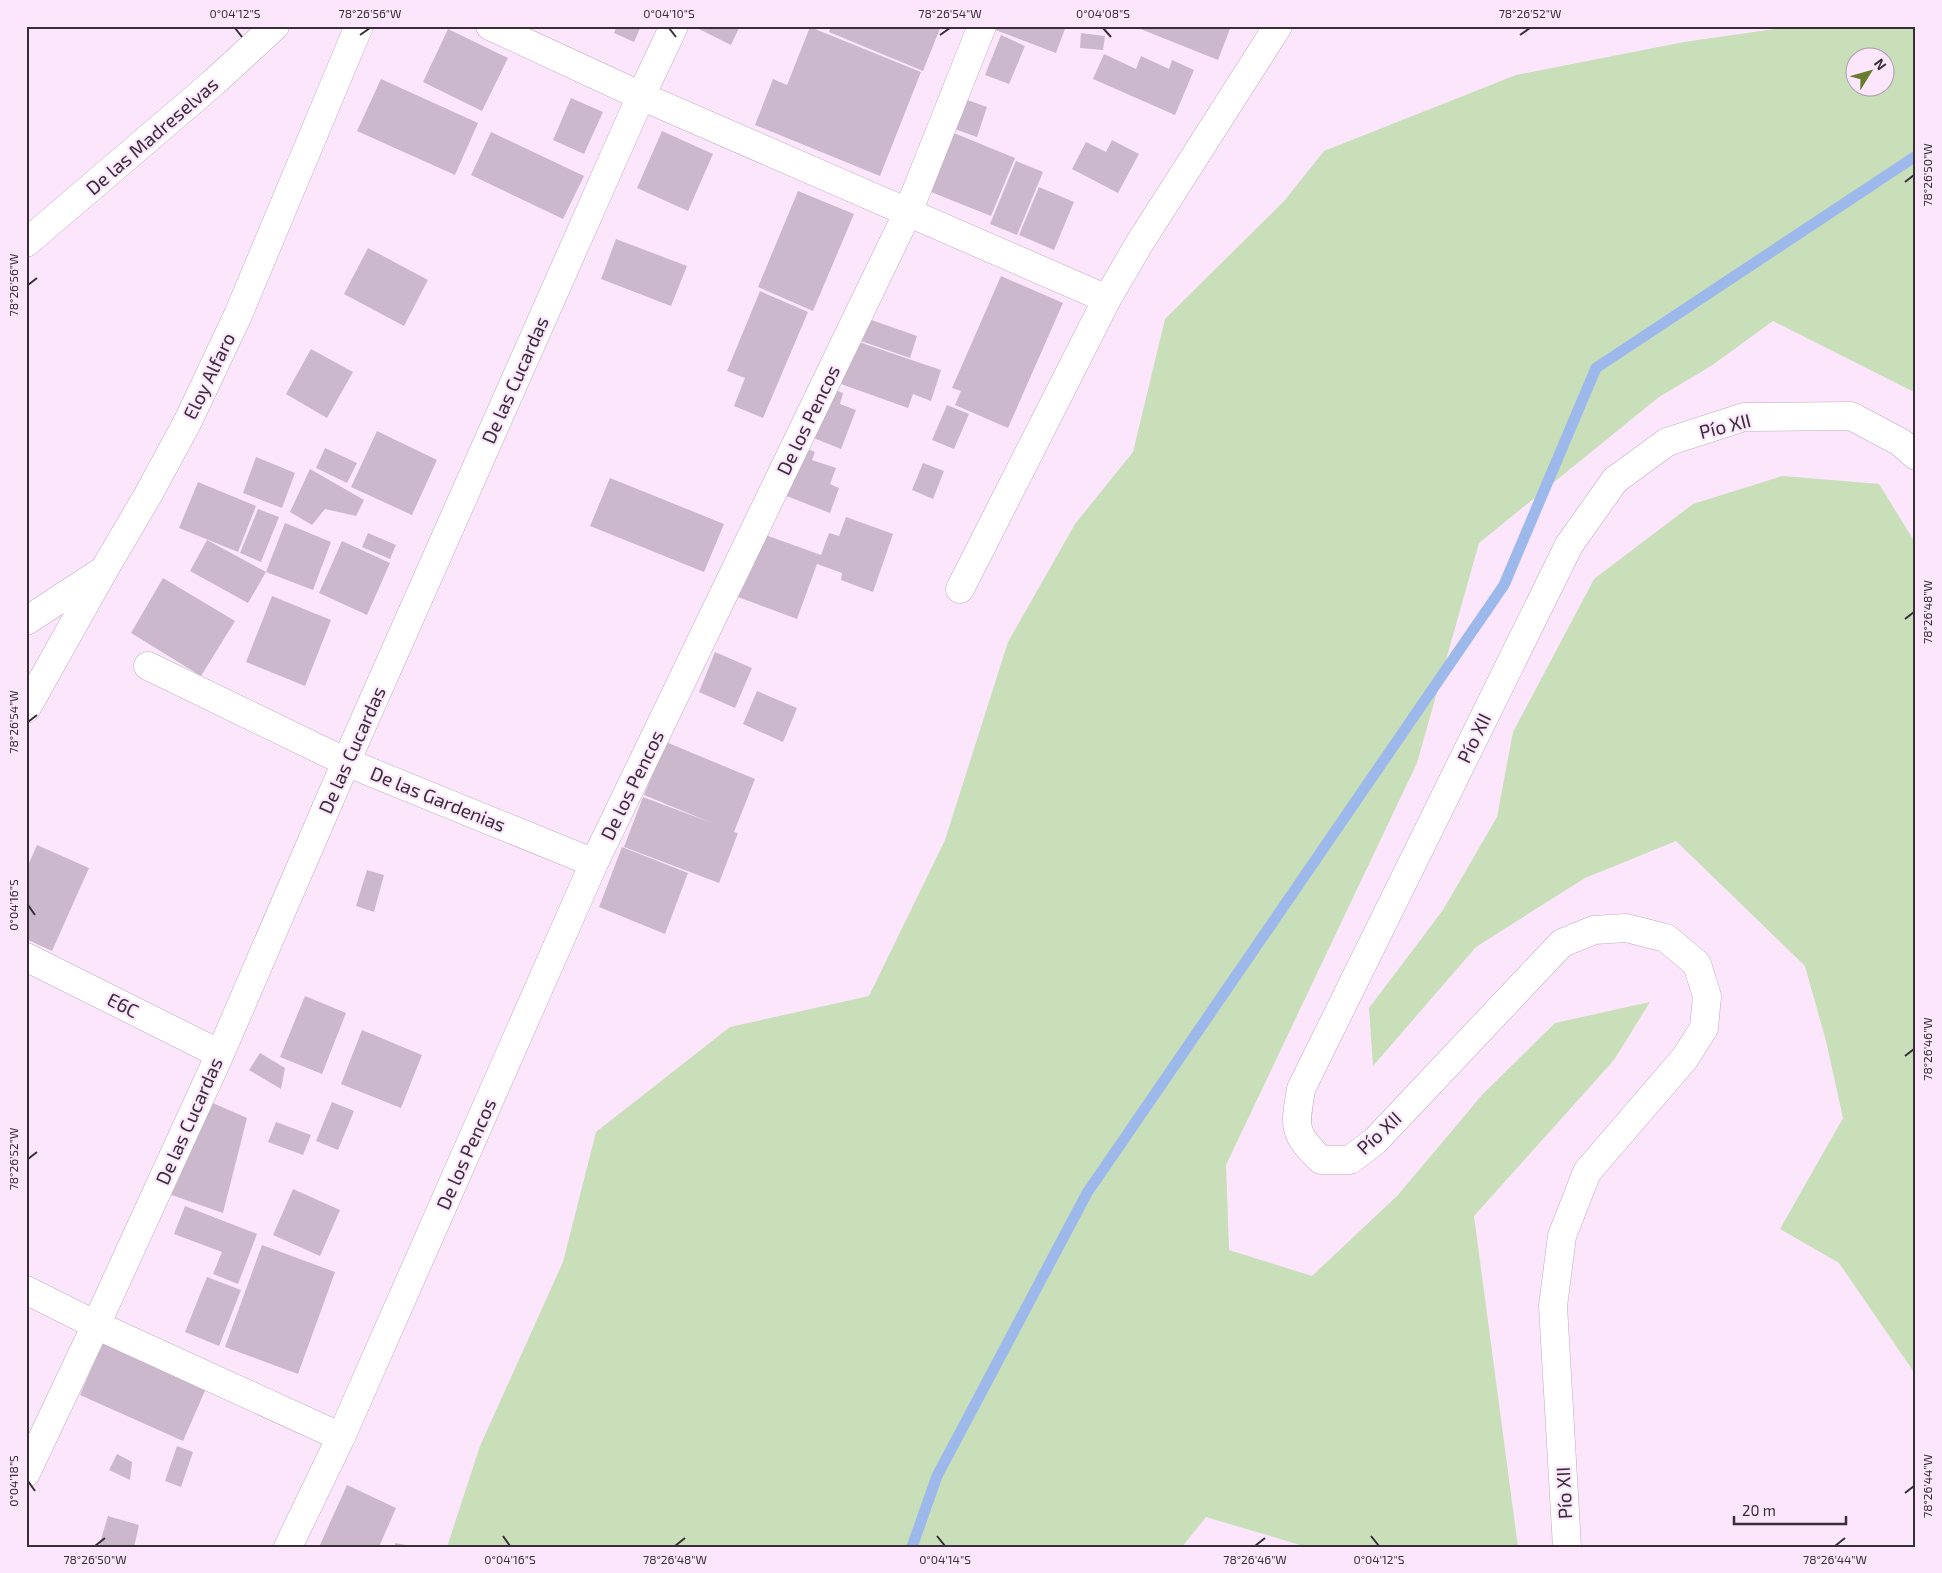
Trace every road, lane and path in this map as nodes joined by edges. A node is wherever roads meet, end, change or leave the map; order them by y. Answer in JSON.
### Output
{"nodes":[{"id":1,"x":275,"y":26,"type":"edge"},
{"id":2,"x":359,"y":26,"type":"edge"},
{"id":3,"x":490,"y":26,"type":"edge"},
{"id":4,"x":674,"y":26,"type":"edge"},
{"id":5,"x":982,"y":26,"type":"edge"},
{"id":6,"x":1278,"y":26,"type":"edge"},
{"id":7,"x":641,"y":96,"type":"junction"},
{"id":8,"x":908,"y":212,"type":"junction"},
{"id":9,"x":26,"y":243,"type":"edge"},
{"id":10,"x":1107,"y":299,"type":"junction"},
{"id":11,"x":1916,"y":456,"type":"edge"},
{"id":12,"x":104,"y":570,"type":"junction"},
{"id":13,"x":960,"y":589,"type":"dead end"},
{"id":14,"x":26,"y":621,"type":"edge"},
{"id":15,"x":148,"y":666,"type":"dead end"},
{"id":16,"x":26,"y":709,"type":"edge"},
{"id":17,"x":346,"y":762,"type":"junction"},
{"id":18,"x":594,"y":863,"type":"junction"},
{"id":19,"x":26,"y":957,"type":"edge"},
{"id":20,"x":220,"y":1054,"type":"junction"},
{"id":21,"x":26,"y":1290,"type":"edge"},
{"id":22,"x":96,"y":1324,"type":"junction"},
{"id":23,"x":341,"y":1437,"type":"junction"},
{"id":24,"x":26,"y":1473,"type":"edge"},
{"id":25,"x":288,"y":1547,"type":"edge"},
{"id":26,"x":1568,"y":1547,"type":"edge"}],
"edges":[{"from":1,"to":9,"type":"street","name":"De las Madreselvas"},
{"from":2,"to":12,"type":"street","name":"Eloy Alfaro"},
{"from":3,"to":7,"type":"street"},
{"from":4,"to":7,"type":"street","name":"De las Cucardas"},
{"from":5,"to":8,"type":"street","name":"De los Pencos"},
{"from":6,"to":10,"type":"street"},
{"from":7,"to":8,"type":"street"},
{"from":7,"to":17,"type":"street","name":"De las Cucardas"},
{"from":8,"to":10,"type":"street"},
{"from":8,"to":18,"type":"street","name":"De los Pencos"},
{"from":10,"to":13,"type":"street"},
{"from":11,"to":26,"type":"street","name":"Pío XII"},
{"from":12,"to":14,"type":"street"},
{"from":12,"to":16,"type":"street","name":"Eloy Alfaro"},
{"from":15,"to":17,"type":"street","name":"De las Gardenias"},
{"from":17,"to":18,"type":"street","name":"De las Gardenias"},
{"from":17,"to":20,"type":"street","name":"De las Cucardas"},
{"from":18,"to":23,"type":"street","name":"De los Pencos"},
{"from":19,"to":20,"type":"street","name":"E6C"},
{"from":20,"to":22,"type":"street","name":"De las Cucardas"},
{"from":21,"to":22,"type":"street"},
{"from":22,"to":23,"type":"street"},
{"from":22,"to":24,"type":"street","name":"De las Cucardas"},
{"from":23,"to":25,"type":"street","name":"De los Pencos"}]}
